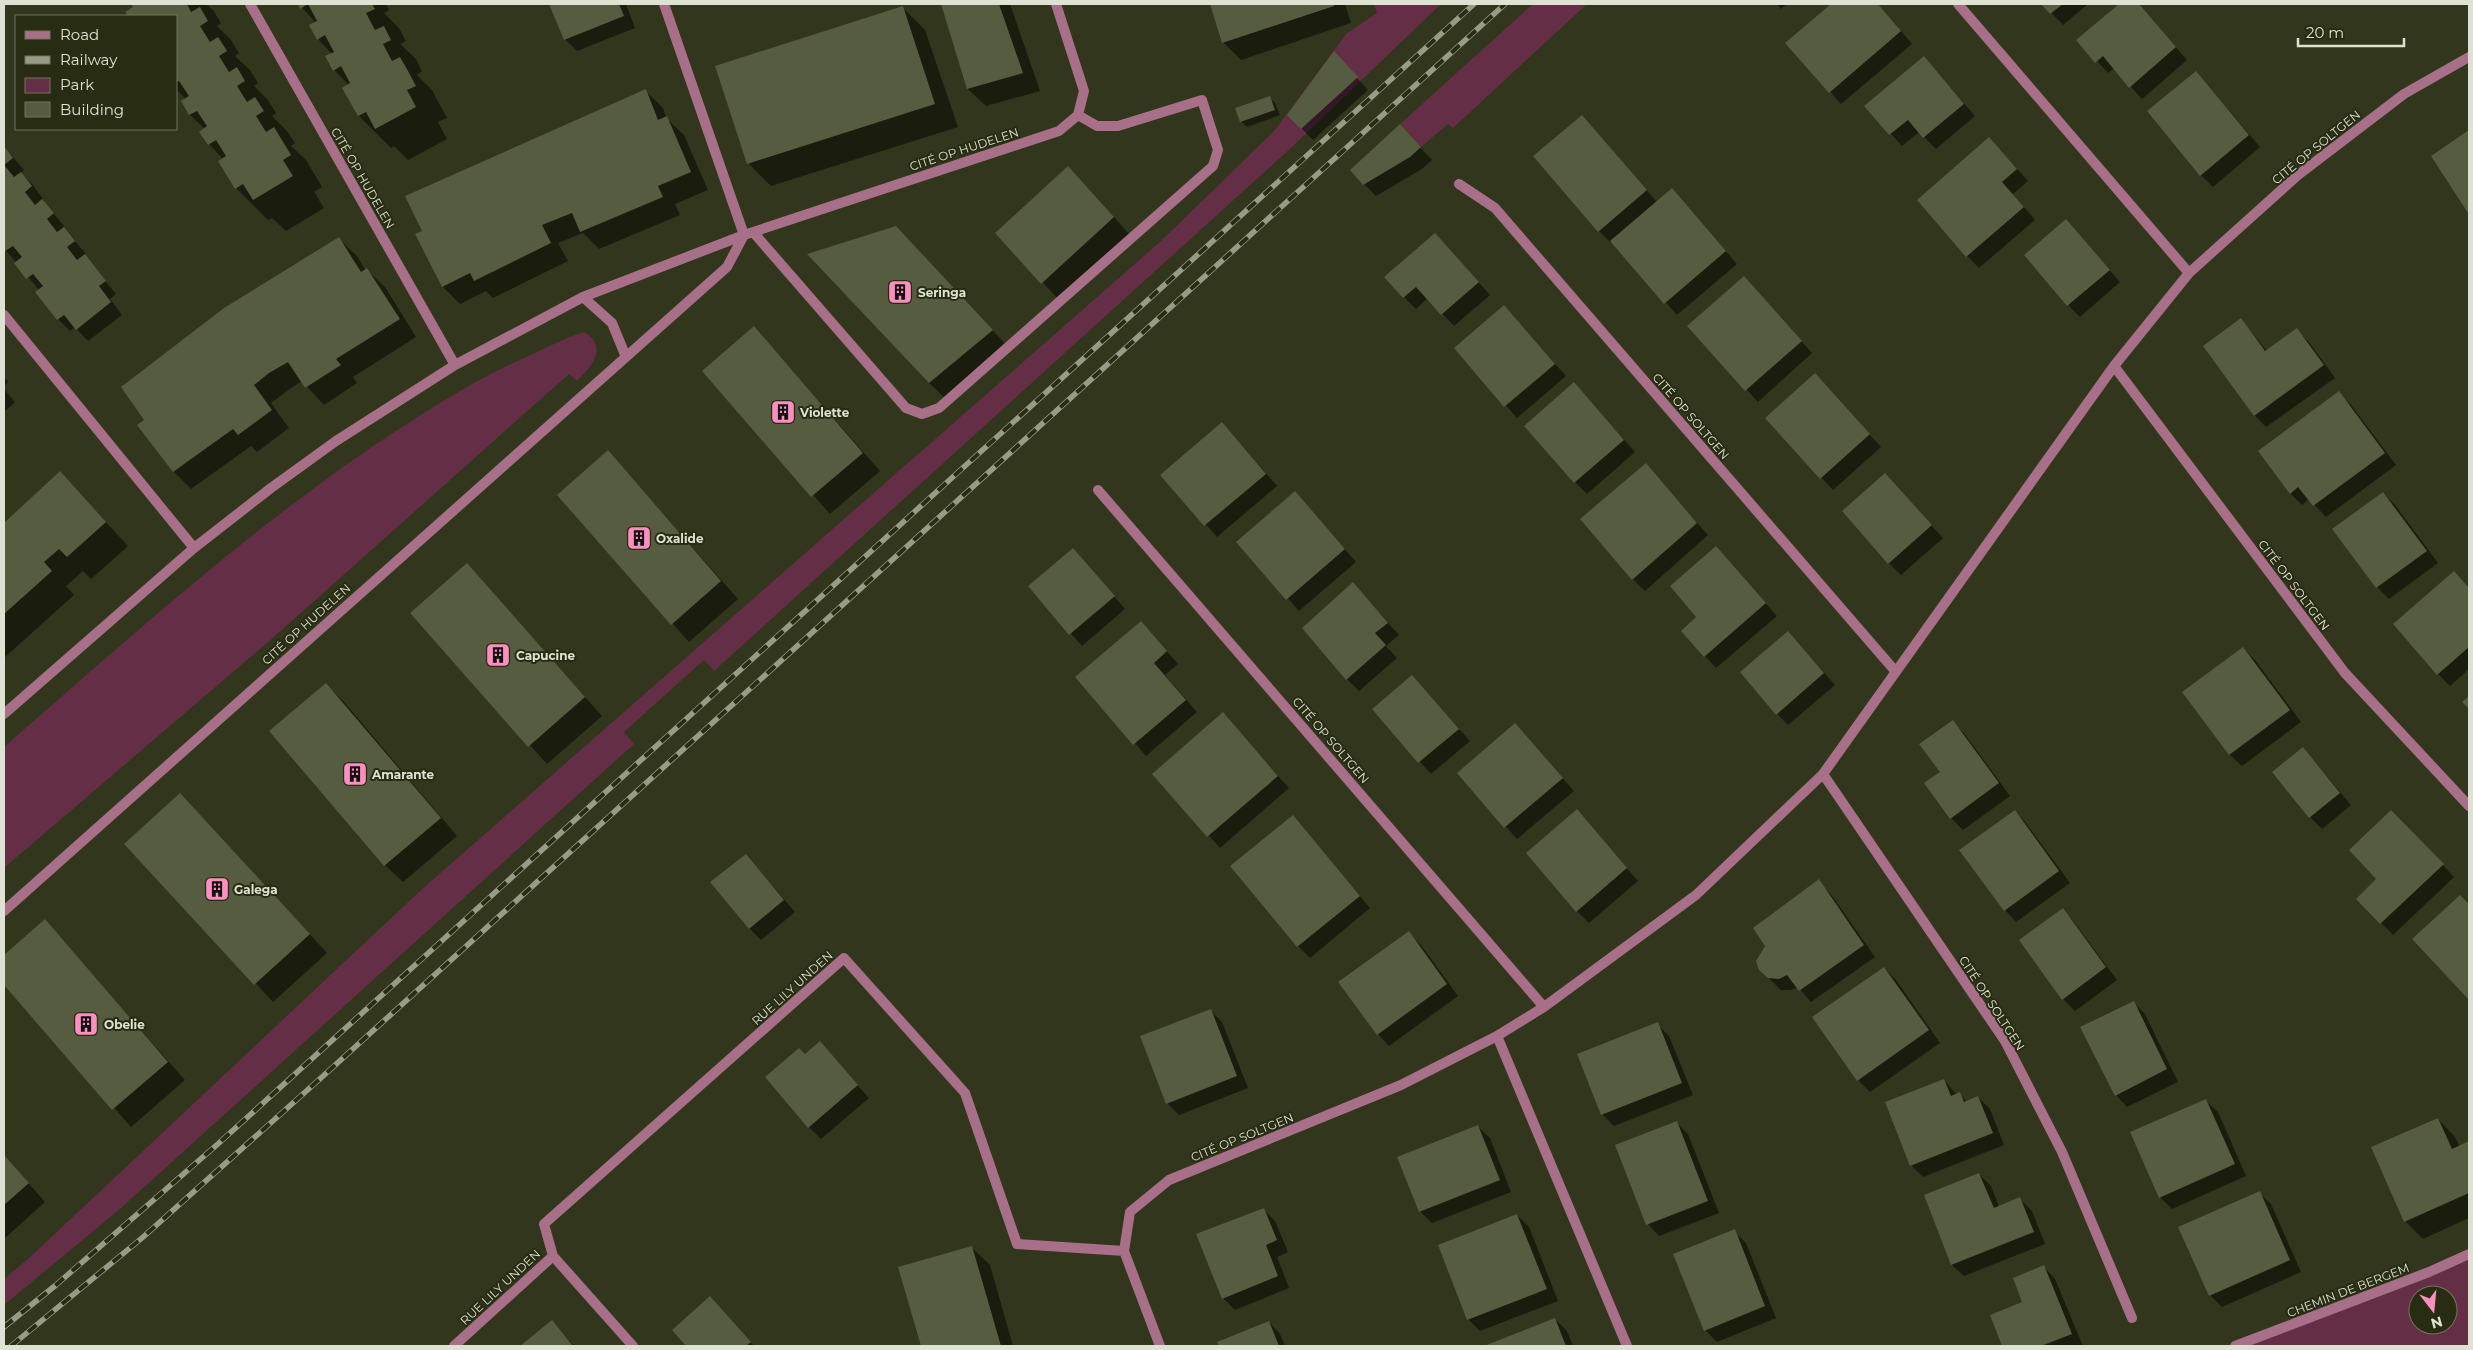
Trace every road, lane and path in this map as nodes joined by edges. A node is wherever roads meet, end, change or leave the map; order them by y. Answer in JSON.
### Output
{"nodes":[{"id":1,"x":250,"y":4,"type":"edge"},
{"id":2,"x":664,"y":4,"type":"edge"},
{"id":3,"x":1056,"y":4,"type":"edge"},
{"id":4,"x":1958,"y":4,"type":"edge"},
{"id":5,"x":2469,"y":57,"type":"edge"},
{"id":6,"x":1078,"y":115,"type":"junction"},
{"id":7,"x":1459,"y":184,"type":"dead end"},
{"id":8,"x":748,"y":233,"type":"junction"},
{"id":9,"x":2189,"y":273,"type":"junction"},
{"id":10,"x":583,"y":297,"type":"junction"},
{"id":11,"x":4,"y":315,"type":"edge"},
{"id":12,"x":626,"y":357,"type":"junction"},
{"id":13,"x":454,"y":364,"type":"junction"},
{"id":14,"x":2114,"y":366,"type":"junction"},
{"id":15,"x":1098,"y":490,"type":"dead end"},
{"id":16,"x":194,"y":548,"type":"junction"},
{"id":17,"x":1896,"y":672,"type":"junction"},
{"id":18,"x":4,"y":714,"type":"edge"},
{"id":19,"x":1822,"y":774,"type":"junction"},
{"id":20,"x":2469,"y":806,"type":"edge"},
{"id":21,"x":4,"y":911,"type":"edge"},
{"id":22,"x":1544,"y":1007,"type":"junction"},
{"id":23,"x":1497,"y":1036,"type":"junction"},
{"id":24,"x":1124,"y":1251,"type":"junction"},
{"id":25,"x":2469,"y":1254,"type":"edge"},
{"id":26,"x":553,"y":1256,"type":"junction"},
{"id":27,"x":2132,"y":1318,"type":"dead end"},
{"id":28,"x":454,"y":1346,"type":"edge"},
{"id":29,"x":633,"y":1346,"type":"edge"},
{"id":30,"x":1160,"y":1346,"type":"edge"},
{"id":31,"x":1627,"y":1346,"type":"edge"},
{"id":32,"x":2235,"y":1346,"type":"edge"}],
"edges":[{"from":1,"to":13,"type":"street","name":"CITÉ OP HUDELEN"},
{"from":2,"to":8,"type":"street"},
{"from":3,"to":6,"type":"street"},
{"from":4,"to":9,"type":"street"},
{"from":5,"to":9,"type":"street","name":"CITÉ OP SOLTGEN"},
{"from":6,"to":8,"type":"street","name":"CITÉ OP HUDELEN"},
{"from":6,"to":8,"type":"street"},
{"from":7,"to":17,"type":"street","name":"CITÉ OP SOLTGEN"},
{"from":8,"to":10,"type":"street","name":"CITÉ OP HUDELEN"},
{"from":8,"to":12,"type":"street","name":"CITÉ OP HUDELEN"},
{"from":9,"to":14,"type":"street","name":"CITÉ OP SOLTGEN"},
{"from":10,"to":12,"type":"street"},
{"from":10,"to":13,"type":"street","name":"CITÉ OP HUDELEN"},
{"from":11,"to":16,"type":"street"},
{"from":12,"to":21,"type":"street","name":"CITÉ OP HUDELEN"},
{"from":13,"to":16,"type":"street","name":"CITÉ OP HUDELEN"},
{"from":14,"to":17,"type":"street","name":"CITÉ OP SOLTGEN"},
{"from":14,"to":20,"type":"street","name":"CITÉ OP SOLTGEN"},
{"from":15,"to":22,"type":"street","name":"CITÉ OP SOLTGEN"},
{"from":16,"to":18,"type":"street","name":"CITÉ OP HUDELEN"},
{"from":17,"to":19,"type":"street","name":"CITÉ OP SOLTGEN"},
{"from":19,"to":22,"type":"street","name":"CITÉ OP SOLTGEN"},
{"from":19,"to":27,"type":"street","name":"CITÉ OP SOLTGEN"},
{"from":22,"to":23,"type":"street","name":"CITÉ OP SOLTGEN"},
{"from":23,"to":24,"type":"street","name":"CITÉ OP SOLTGEN"},
{"from":23,"to":31,"type":"street"},
{"from":24,"to":26,"type":"street","name":"RUE LILY UNDEN"},
{"from":24,"to":30,"type":"street","name":"CITÉ OP SOLTGEN"},
{"from":25,"to":32,"type":"street","name":"CHEMIN DE BERGEM"},
{"from":26,"to":28,"type":"street","name":"RUE LILY UNDEN"},
{"from":26,"to":29,"type":"street"}]}
